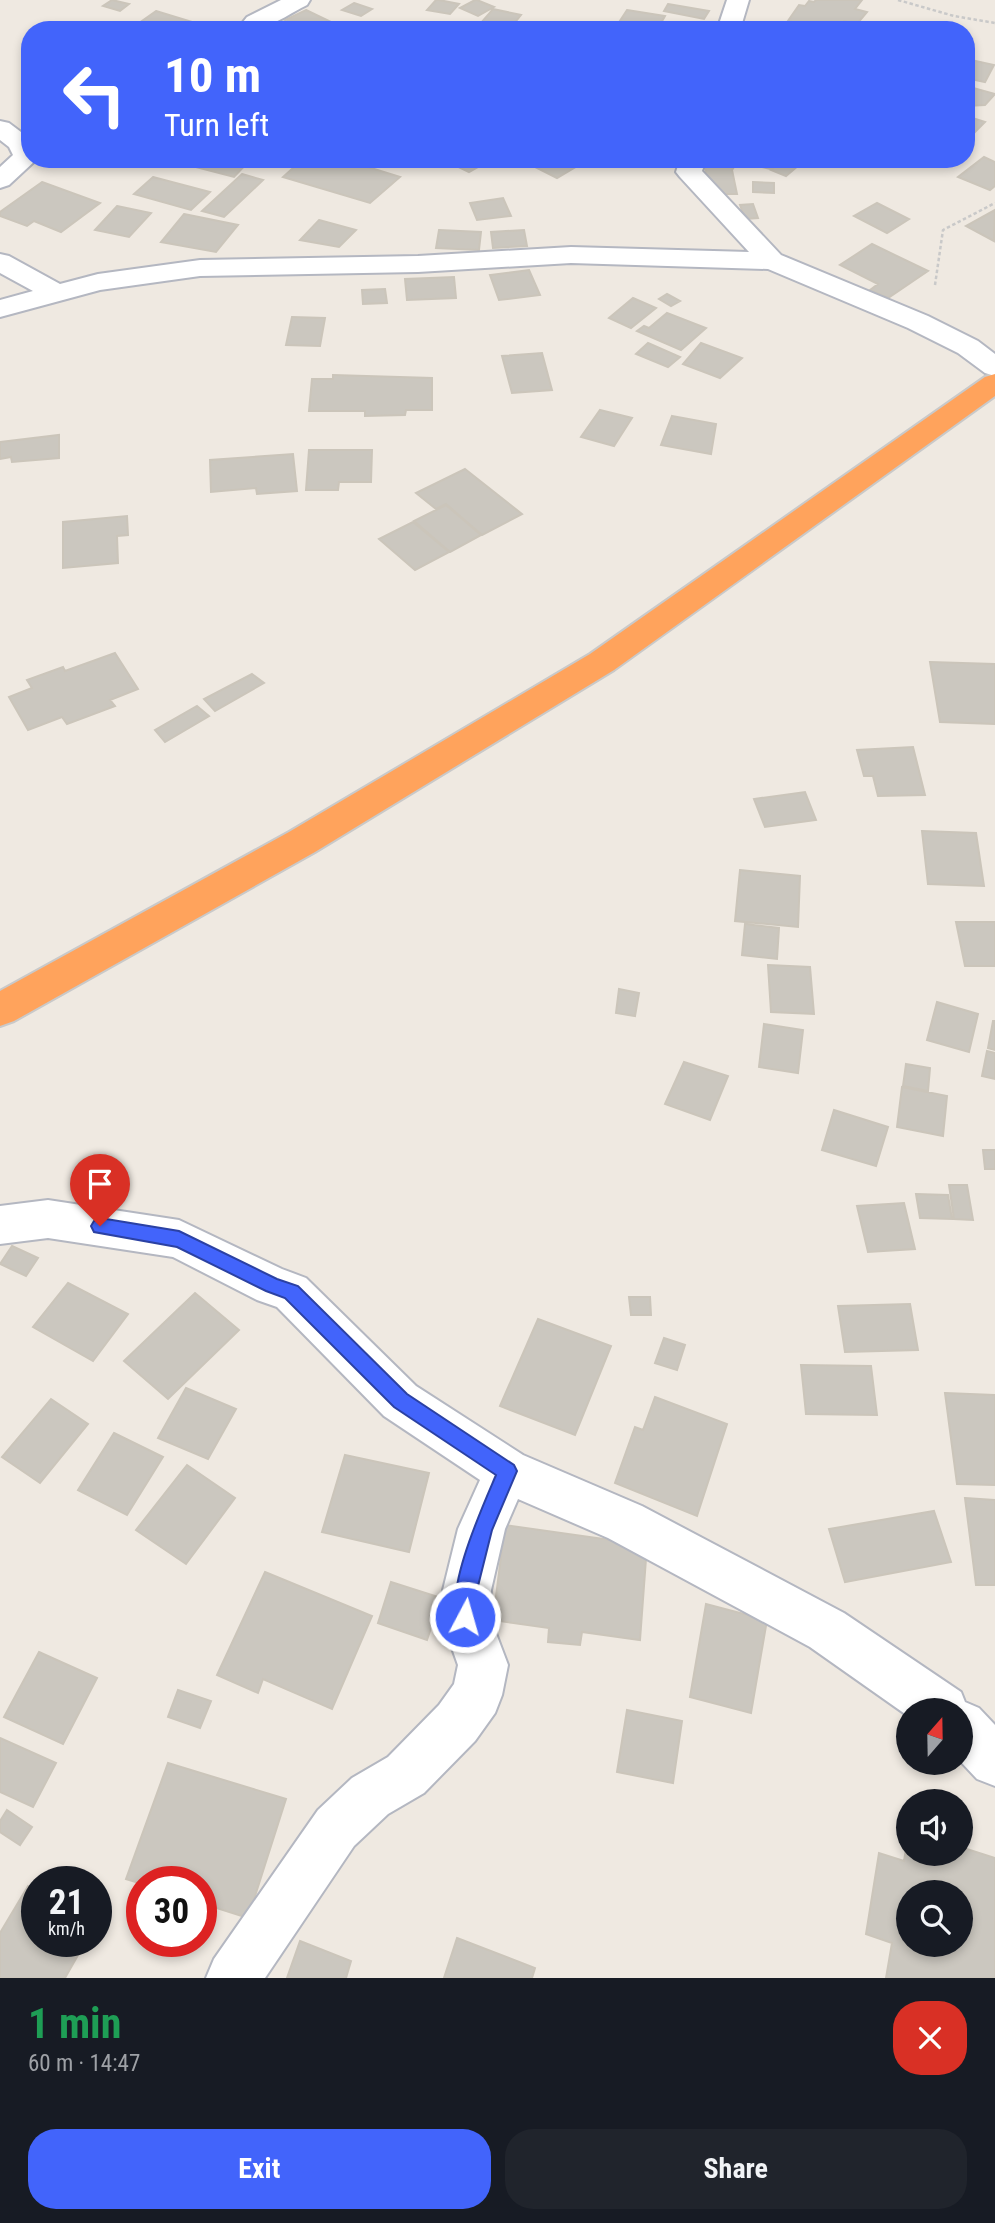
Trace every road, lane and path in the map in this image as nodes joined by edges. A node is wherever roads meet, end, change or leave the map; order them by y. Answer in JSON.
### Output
{"nodes":[{"id":1,"x":299,"y":0,"type":"edge"},
{"id":2,"x":738,"y":0,"type":"edge"},
{"id":3,"x":898,"y":0,"type":"edge"},
{"id":4,"x":255,"y":20,"type":"edge"},
{"id":5,"x":731,"y":21,"type":"edge"},
{"id":6,"x":995,"y":23,"type":"edge"},
{"id":7,"x":0,"y":128,"type":"edge"},
{"id":8,"x":21,"y":145,"type":"edge"},
{"id":9,"x":21,"y":161,"type":"edge"},
{"id":10,"x":687,"y":168,"type":"edge"},
{"id":11,"x":0,"y":180,"type":"edge"},
{"id":12,"x":995,"y":203,"type":"edge"},
{"id":13,"x":772,"y":261,"type":"junction"},
{"id":14,"x":0,"y":262,"type":"edge"},
{"id":15,"x":55,"y":292,"type":"junction"},
{"id":16,"x":0,"y":309,"type":"edge"},
{"id":17,"x":918,"y":322,"type":"junction"},
{"id":18,"x":995,"y":367,"type":"edge"},
{"id":19,"x":995,"y":383,"type":"edge"},
{"id":20,"x":0,"y":1010,"type":"edge"},
{"id":21,"x":0,"y":1225,"type":"edge"},
{"id":22,"x":507,"y":1471,"type":"junction"},
{"id":23,"x":926,"y":1698,"type":"edge"},
{"id":24,"x":973,"y":1738,"type":"edge"},
{"id":25,"x":995,"y":1761,"type":"edge"},
{"id":26,"x":233,"y":1978,"type":"edge"}],
"edges":[{"from":1,"to":4,"type":"street"},
{"from":2,"to":5,"type":"street"},
{"from":3,"to":6,"type":"path"},
{"from":7,"to":8,"type":"street"},
{"from":9,"to":11,"type":"street"},
{"from":10,"to":13,"type":"street"},
{"from":12,"to":17,"type":"path"},
{"from":13,"to":15,"type":"street"},
{"from":13,"to":17,"type":"street"},
{"from":14,"to":15,"type":"street"},
{"from":15,"to":16,"type":"street"},
{"from":17,"to":18,"type":"street"},
{"from":19,"to":20,"type":"highway"},
{"from":21,"to":22,"type":"street"},
{"from":22,"to":23,"type":"street"},
{"from":22,"to":26,"type":"street"},
{"from":24,"to":25,"type":"street"}]}
